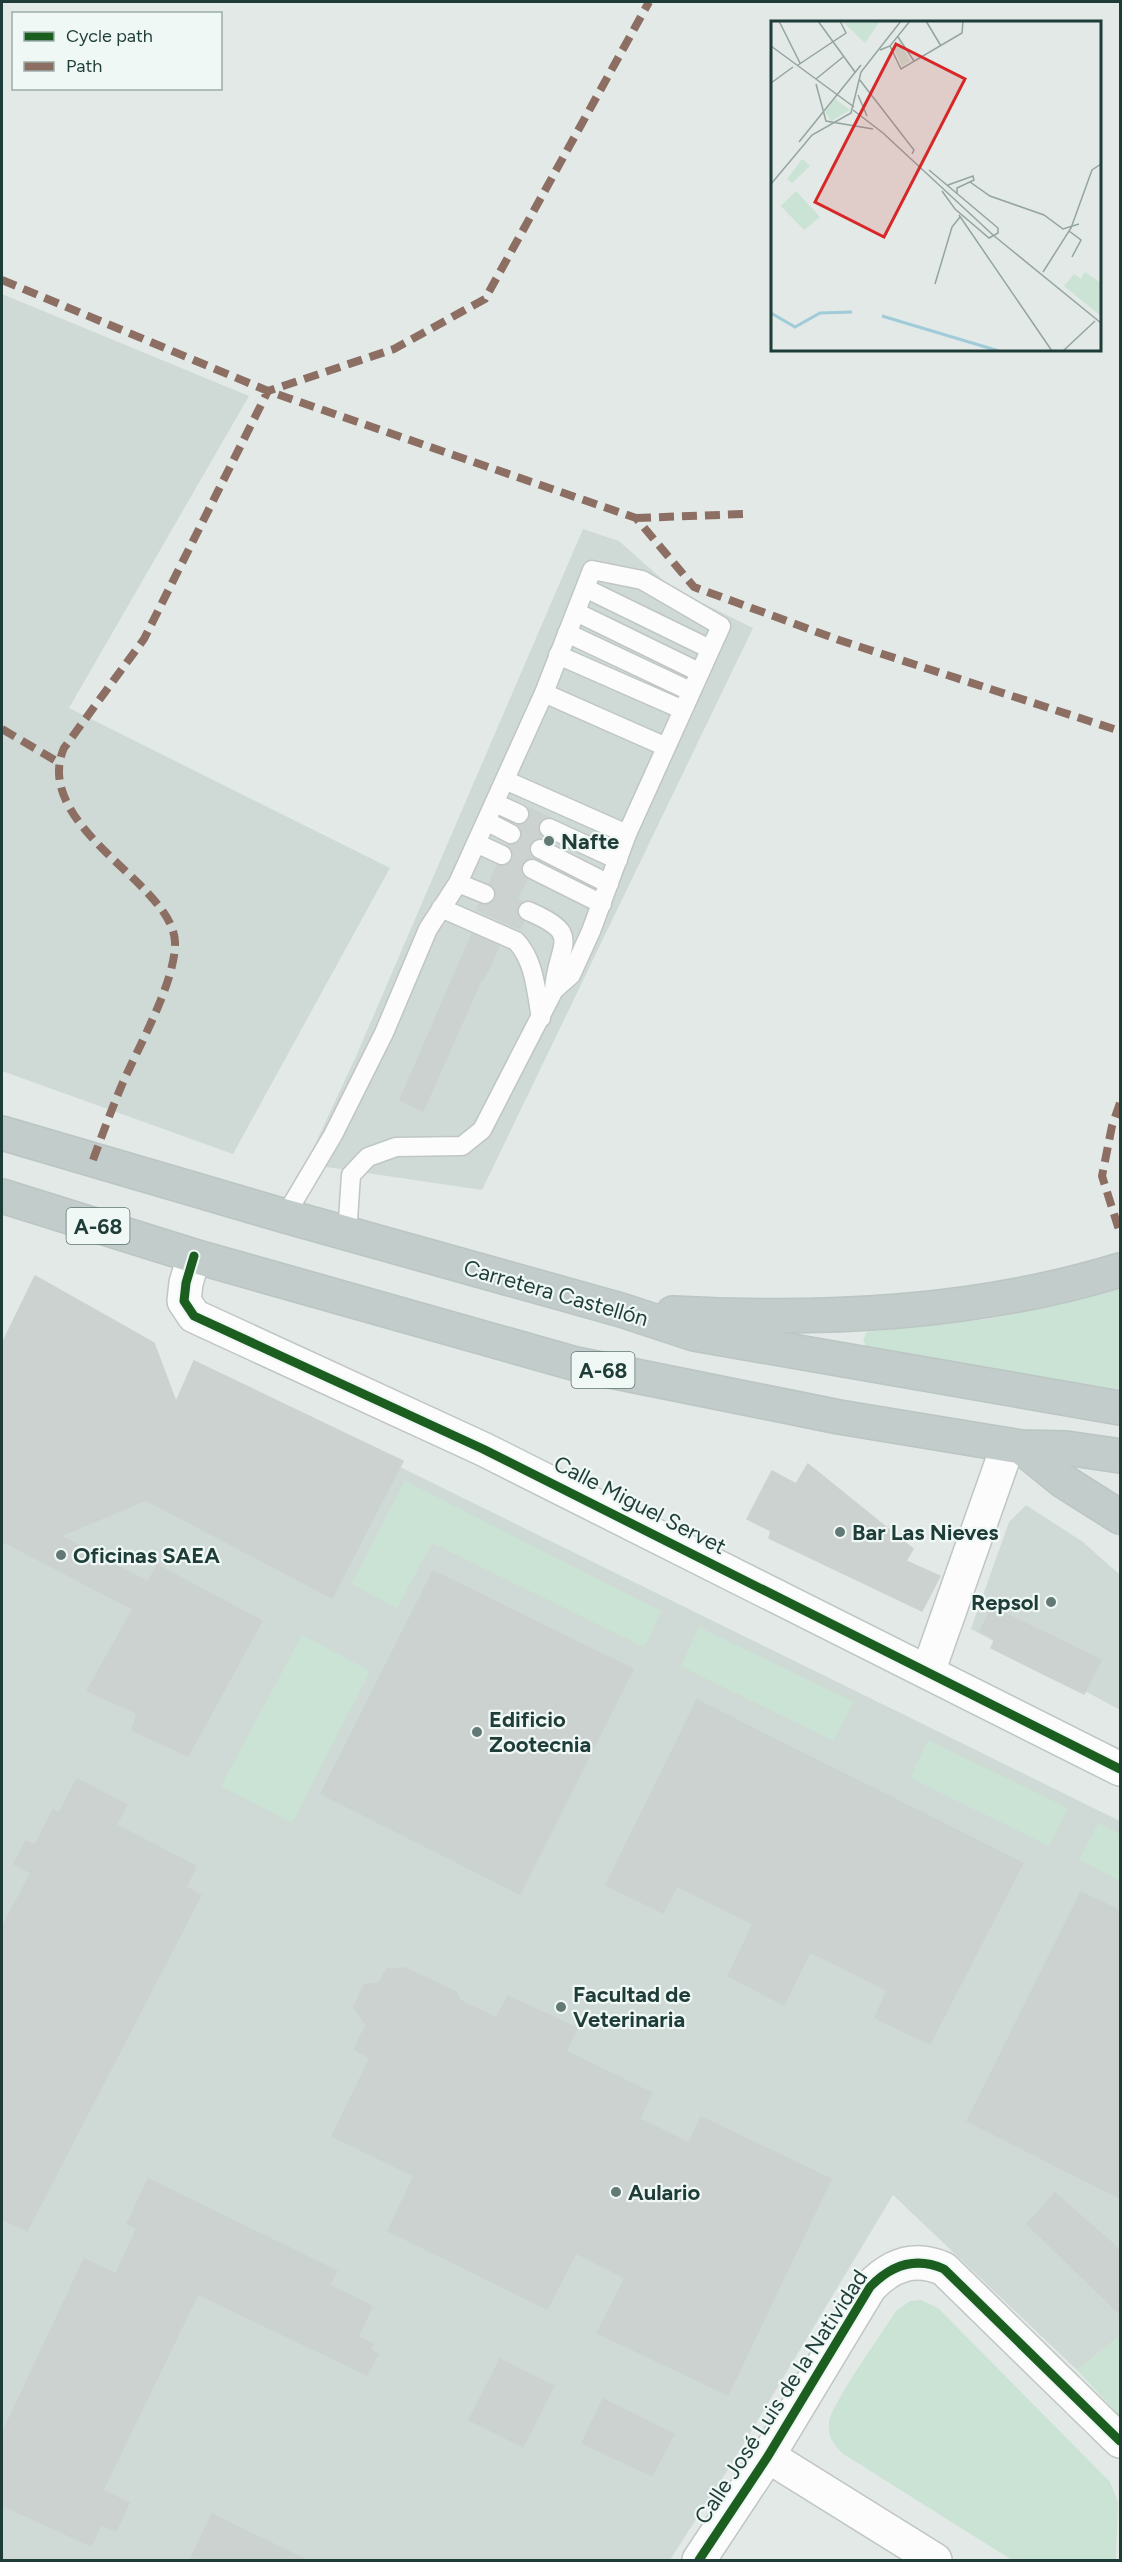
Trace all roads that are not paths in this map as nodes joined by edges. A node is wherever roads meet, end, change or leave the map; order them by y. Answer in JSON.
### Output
{"nodes":[{"id":1,"x":585,"y":588,"type":"junction"},
{"id":2,"x":576,"y":612,"type":"junction"},
{"id":3,"x":567,"y":633,"type":"junction"},
{"id":4,"x":710,"y":649,"type":"junction"},
{"id":5,"x":558,"y":655,"type":"junction"},
{"id":6,"x":699,"y":672,"type":"junction"},
{"id":7,"x":690,"y":691,"type":"junction"},
{"id":8,"x":544,"y":693,"type":"junction"},
{"id":9,"x":681,"y":709,"type":"junction"},
{"id":10,"x":664,"y":747,"type":"junction"},
{"id":11,"x":506,"y":780,"type":"junction"},
{"id":12,"x":495,"y":802,"type":"junction"},
{"id":13,"x":519,"y":814,"type":"dead end"},
{"id":14,"x":486,"y":821,"type":"junction"},
{"id":15,"x":549,"y":828,"type":"dead end"},
{"id":16,"x":511,"y":834,"type":"dead end"},
{"id":17,"x":627,"y":834,"type":"junction"},
{"id":18,"x":476,"y":843,"type":"junction"},
{"id":19,"x":540,"y":849,"type":"dead end"},
{"id":20,"x":502,"y":855,"type":"dead end"},
{"id":21,"x":618,"y":860,"type":"junction"},
{"id":22,"x":532,"y":869,"type":"dead end"},
{"id":23,"x":458,"y":883,"type":"junction"},
{"id":24,"x":609,"y":884,"type":"junction"},
{"id":25,"x":485,"y":894,"type":"dead end"},
{"id":26,"x":602,"y":904,"type":"junction"},
{"id":27,"x":441,"y":908,"type":"junction"},
{"id":28,"x":528,"y":911,"type":"dead end"},
{"id":29,"x":554,"y":990,"type":"junction"},
{"id":30,"x":541,"y":1018,"type":"junction"},
{"id":31,"x":2,"y":1133,"type":"edge"},
{"id":32,"x":2,"y":1196,"type":"edge"},
{"id":33,"x":285,"y":1216,"type":"junction"},
{"id":34,"x":347,"y":1234,"type":"junction"},
{"id":35,"x":194,"y":1256,"type":"junction"},
{"id":36,"x":1120,"y":1270,"type":"edge"},
{"id":37,"x":621,"y":1310,"type":"junction"},
{"id":38,"x":1120,"y":1408,"type":"edge"},
{"id":39,"x":1014,"y":1446,"type":"junction"},
{"id":40,"x":1120,"y":1456,"type":"edge"},
{"id":41,"x":1120,"y":1517,"type":"edge"},
{"id":42,"x":928,"y":1672,"type":"junction"},
{"id":43,"x":1120,"y":1769,"type":"edge"},
{"id":44,"x":1120,"y":2441,"type":"edge"},
{"id":45,"x":768,"y":2456,"type":"junction"},
{"id":46,"x":699,"y":2560,"type":"edge"},
{"id":47,"x":934,"y":2560,"type":"edge"}],
"edges":[{"from":1,"to":2,"type":"lane"},
{"from":1,"to":4,"type":"lane"},
{"from":1,"to":4,"type":"lane"},
{"from":2,"to":3,"type":"lane"},
{"from":2,"to":6,"type":"lane"},
{"from":3,"to":5,"type":"lane"},
{"from":3,"to":7,"type":"lane"},
{"from":4,"to":6,"type":"lane"},
{"from":5,"to":8,"type":"lane"},
{"from":5,"to":9,"type":"lane"},
{"from":6,"to":7,"type":"lane"},
{"from":7,"to":9,"type":"lane"},
{"from":8,"to":10,"type":"lane"},
{"from":8,"to":11,"type":"lane"},
{"from":9,"to":10,"type":"lane"},
{"from":10,"to":17,"type":"lane"},
{"from":11,"to":12,"type":"lane"},
{"from":11,"to":17,"type":"lane"},
{"from":12,"to":13,"type":"lane"},
{"from":12,"to":14,"type":"lane"},
{"from":14,"to":16,"type":"lane"},
{"from":14,"to":18,"type":"lane"},
{"from":15,"to":21,"type":"lane"},
{"from":17,"to":21,"type":"lane"},
{"from":18,"to":20,"type":"lane"},
{"from":18,"to":23,"type":"lane"},
{"from":19,"to":24,"type":"lane"},
{"from":21,"to":24,"type":"lane"},
{"from":22,"to":26,"type":"lane"},
{"from":23,"to":25,"type":"lane"},
{"from":23,"to":27,"type":"lane"},
{"from":24,"to":26,"type":"lane"},
{"from":26,"to":29,"type":"lane"},
{"from":27,"to":30,"type":"lane"},
{"from":27,"to":33,"type":"lane"},
{"from":28,"to":29,"type":"lane"},
{"from":29,"to":30,"type":"lane"},
{"from":30,"to":34,"type":"lane"},
{"from":31,"to":33,"type":"highway","name":"Carretera Castellón"},
{"from":32,"to":35,"type":"highway","number":"A-68"},
{"from":33,"to":34,"type":"highway","name":"Carretera Castellón"},
{"from":34,"to":37,"type":"highway","name":"Carretera Castellón"},
{"from":35,"to":39,"type":"highway","number":"A-68"},
{"from":35,"to":42,"type":"street","name":"Calle Miguel Servet"},
{"from":36,"to":37,"type":"highway"},
{"from":37,"to":38,"type":"highway","name":"Carretera Castellón"},
{"from":39,"to":40,"type":"highway","number":"A-68"},
{"from":39,"to":41,"type":"highway"},
{"from":39,"to":42,"type":"street"},
{"from":42,"to":43,"type":"street","name":"Calle Miguel Servet"},
{"from":44,"to":45,"type":"street","name":"Calle José Luis de la Natividad"},
{"from":45,"to":46,"type":"street","name":"Calle José Luis de la Natividad"},
{"from":45,"to":47,"type":"street"}]}
